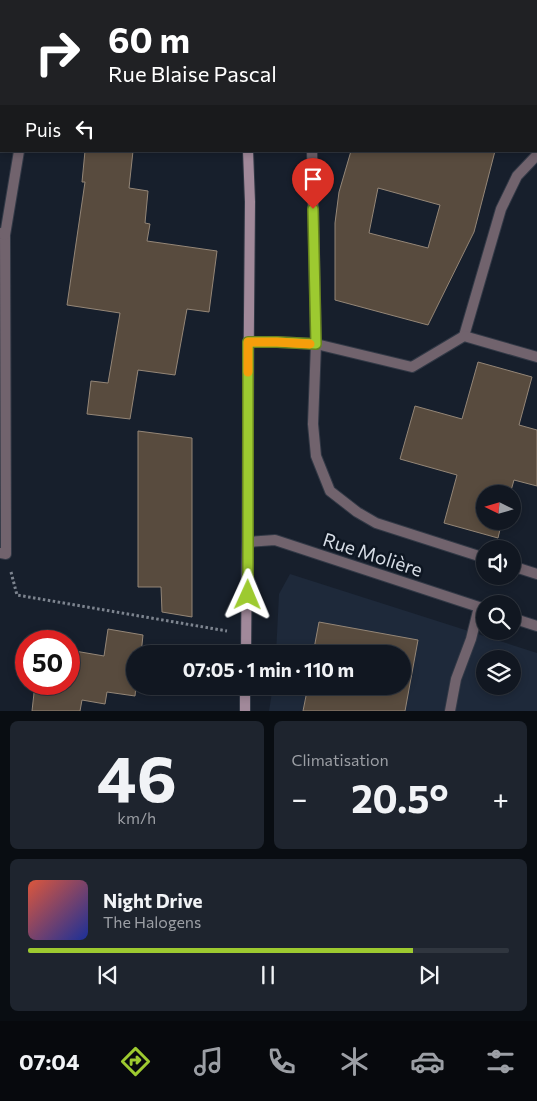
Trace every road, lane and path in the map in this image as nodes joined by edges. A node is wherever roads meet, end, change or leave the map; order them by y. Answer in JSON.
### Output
{"nodes":[{"id":1,"x":19,"y":152,"type":"edge"},
{"id":2,"x":248,"y":152,"type":"edge"},
{"id":3,"x":312,"y":152,"type":"edge"},
{"id":4,"x":537,"y":155,"type":"edge"},
{"id":5,"x":2,"y":234,"type":"edge"},
{"id":6,"x":464,"y":336,"type":"junction"},
{"id":7,"x":248,"y":342,"type":"junction"},
{"id":8,"x":316,"y":344,"type":"junction"},
{"id":9,"x":537,"y":357,"type":"edge"},
{"id":10,"x":248,"y":542,"type":"junction"},
{"id":11,"x":3,"y":554,"type":"edge"},
{"id":12,"x":476,"y":555,"type":"edge"},
{"id":13,"x":521,"y":569,"type":"edge"},
{"id":14,"x":537,"y":574,"type":"edge"},
{"id":15,"x":476,"y":606,"type":"edge"},
{"id":16,"x":521,"y":621,"type":"edge"},
{"id":17,"x":476,"y":625,"type":"edge"},
{"id":18,"x":537,"y":626,"type":"edge"},
{"id":19,"x":247,"y":634,"type":"junction"},
{"id":20,"x":246,"y":645,"type":"edge"},
{"id":21,"x":245,"y":695,"type":"edge"},
{"id":22,"x":245,"y":711,"type":"edge"},
{"id":23,"x":450,"y":711,"type":"edge"}],
"edges":[{"from":1,"to":5,"type":"street"},
{"from":2,"to":7,"type":"main road"},
{"from":3,"to":8,"type":"street"},
{"from":4,"to":6,"type":"street"},
{"from":5,"to":11,"type":"street"},
{"from":6,"to":8,"type":"street"},
{"from":6,"to":9,"type":"street"},
{"from":7,"to":8,"type":"street"},
{"from":7,"to":10,"type":"main road"},
{"from":8,"to":12,"type":"street"},
{"from":10,"to":15,"type":"street","name":"Rue Molière"},
{"from":10,"to":19,"type":"main road"},
{"from":11,"to":19,"type":"path"},
{"from":13,"to":14,"type":"street"},
{"from":16,"to":18,"type":"street"},
{"from":17,"to":23,"type":"street"},
{"from":19,"to":20,"type":"main road"},
{"from":21,"to":22,"type":"main road"}]}
